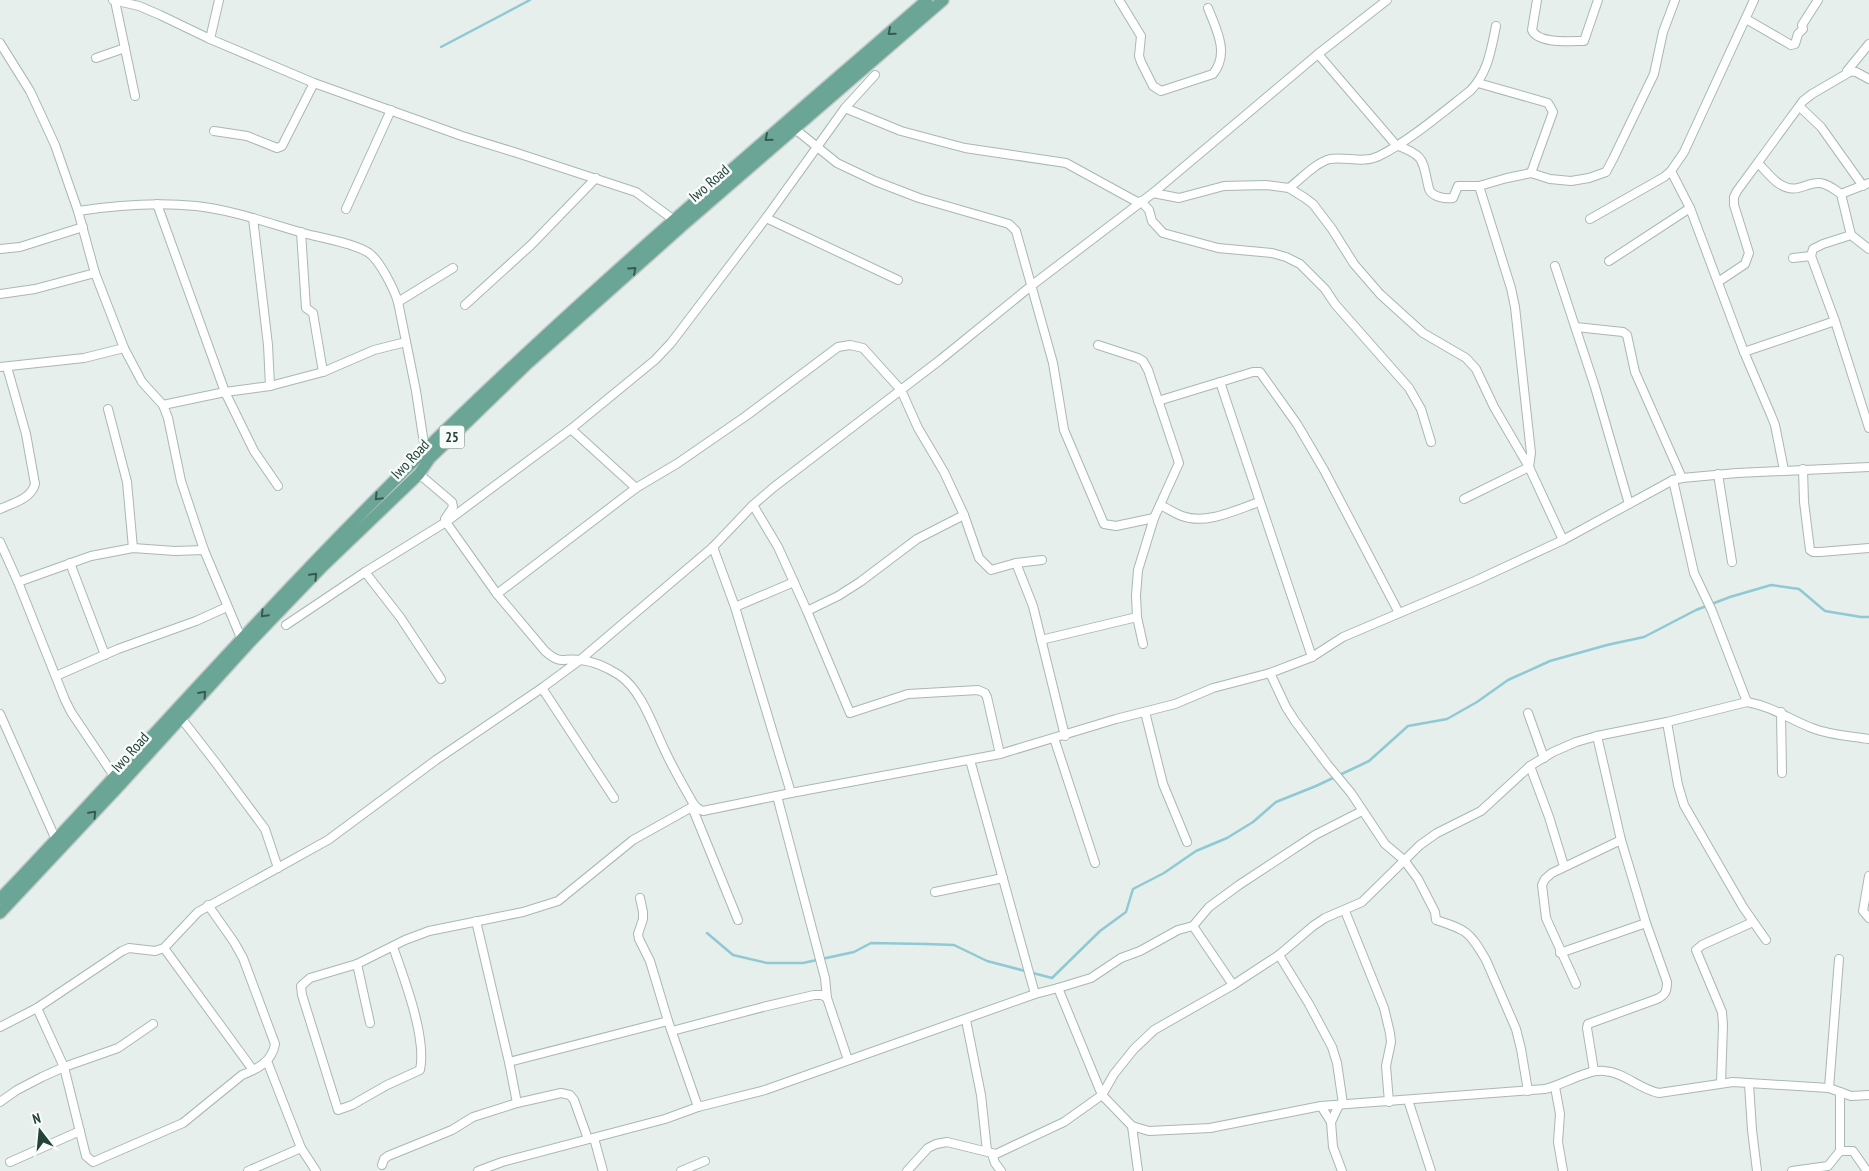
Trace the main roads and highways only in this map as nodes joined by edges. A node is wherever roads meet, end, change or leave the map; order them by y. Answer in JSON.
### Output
{"nodes":[{"id":1,"x":927,"y":0,"type":"edge"},
{"id":2,"x":943,"y":0,"type":"edge"},
{"id":3,"x":523,"y":363,"type":"junction"},
{"id":4,"x":117,"y":781,"type":"junction"},
{"id":5,"x":0,"y":899,"type":"edge"},
{"id":6,"x":0,"y":913,"type":"edge"}],
"edges":[{"from":1,"to":3,"type":"main road","name":"Iwo Road","one_way":true},
{"from":3,"to":2,"type":"main road","name":"Iwo Road","number":"25","one_way":true},
{"from":4,"to":3,"type":"main road","name":"Iwo Road","number":"25","one_way":true},
{"from":3,"to":4,"type":"main road","name":"Iwo Road","one_way":true},
{"from":4,"to":5,"type":"main road","name":"Iwo Road"},
{"from":6,"to":4,"type":"main road","name":"Iwo Road","number":"25","one_way":true}]}
